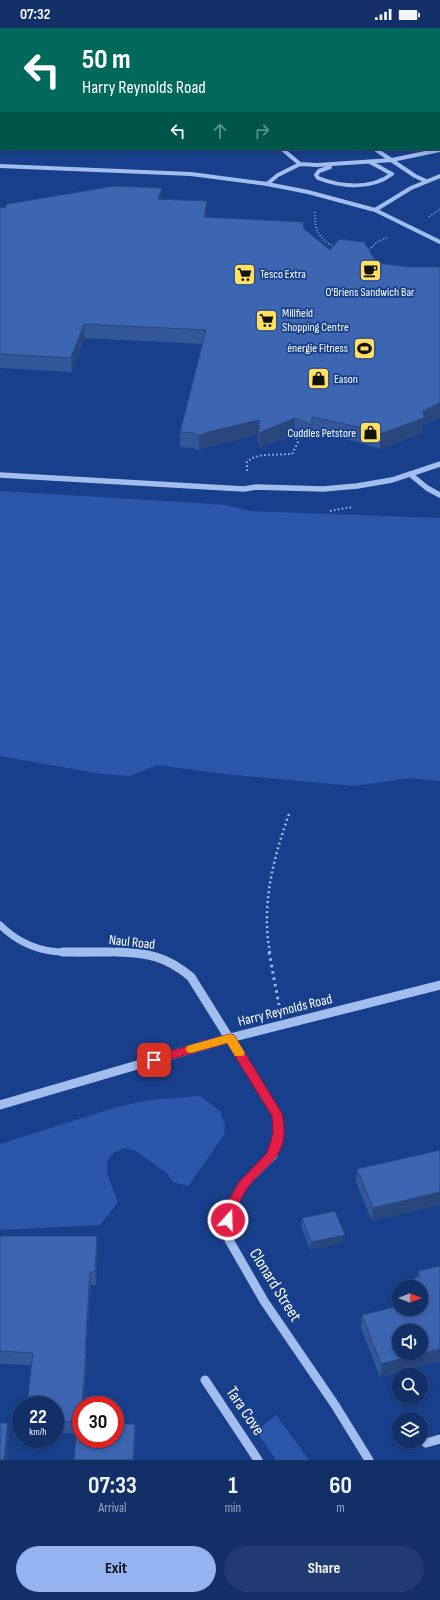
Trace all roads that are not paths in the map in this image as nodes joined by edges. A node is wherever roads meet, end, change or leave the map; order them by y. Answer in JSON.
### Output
{"nodes":[{"id":1,"x":283,"y":150,"type":"edge"},
{"id":2,"x":377,"y":150,"type":"edge"},
{"id":3,"x":440,"y":150,"type":"edge"},
{"id":4,"x":392,"y":160,"type":"junction"},
{"id":5,"x":370,"y":161,"type":"junction"},
{"id":6,"x":341,"y":163,"type":"junction"},
{"id":7,"x":300,"y":164,"type":"junction"},
{"id":8,"x":0,"y":166,"type":"edge"},
{"id":9,"x":440,"y":177,"type":"edge"},
{"id":10,"x":427,"y":180,"type":"junction"},
{"id":11,"x":267,"y":184,"type":"junction"},
{"id":12,"x":375,"y":210,"type":"junction"},
{"id":13,"x":440,"y":242,"type":"edge"},
{"id":14,"x":440,"y":464,"type":"edge"},
{"id":15,"x":410,"y":474,"type":"junction"},
{"id":16,"x":0,"y":475,"type":"edge"},
{"id":17,"x":440,"y":496,"type":"edge"},
{"id":18,"x":0,"y":925,"type":"edge"},
{"id":19,"x":440,"y":985,"type":"edge"},
{"id":20,"x":230,"y":1038,"type":"junction"},
{"id":21,"x":0,"y":1105,"type":"edge"},
{"id":22,"x":205,"y":1380,"type":"dead end"},
{"id":23,"x":440,"y":1439,"type":"edge"},
{"id":24,"x":428,"y":1442,"type":"edge"},
{"id":25,"x":258,"y":1460,"type":"edge"},
{"id":26,"x":369,"y":1460,"type":"edge"}],
"edges":[{"from":1,"to":7,"type":"street"},
{"from":2,"to":4,"type":"street"},
{"from":3,"to":4,"type":"street"},
{"from":4,"to":5,"type":"street"},
{"from":4,"to":10,"type":"street"},
{"from":5,"to":6,"type":"street"},
{"from":5,"to":6,"type":"street"},
{"from":6,"to":7,"type":"street"},
{"from":7,"to":11,"type":"street"},
{"from":8,"to":11,"type":"street"},
{"from":9,"to":10,"type":"street"},
{"from":10,"to":12,"type":"street"},
{"from":11,"to":12,"type":"street"},
{"from":12,"to":13,"type":"street"},
{"from":14,"to":15,"type":"street"},
{"from":15,"to":16,"type":"street"},
{"from":15,"to":17,"type":"street"},
{"from":18,"to":20,"type":"street","name":"Naul Road"},
{"from":19,"to":20,"type":"street","name":"Harry Reynolds Road"},
{"from":20,"to":21,"type":"street","name":"Harry Reynolds Road"},
{"from":20,"to":26,"type":"street","name":"Clonard Street"},
{"from":22,"to":25,"type":"street","name":"Tara Cove"},
{"from":23,"to":24,"type":"street"}]}
